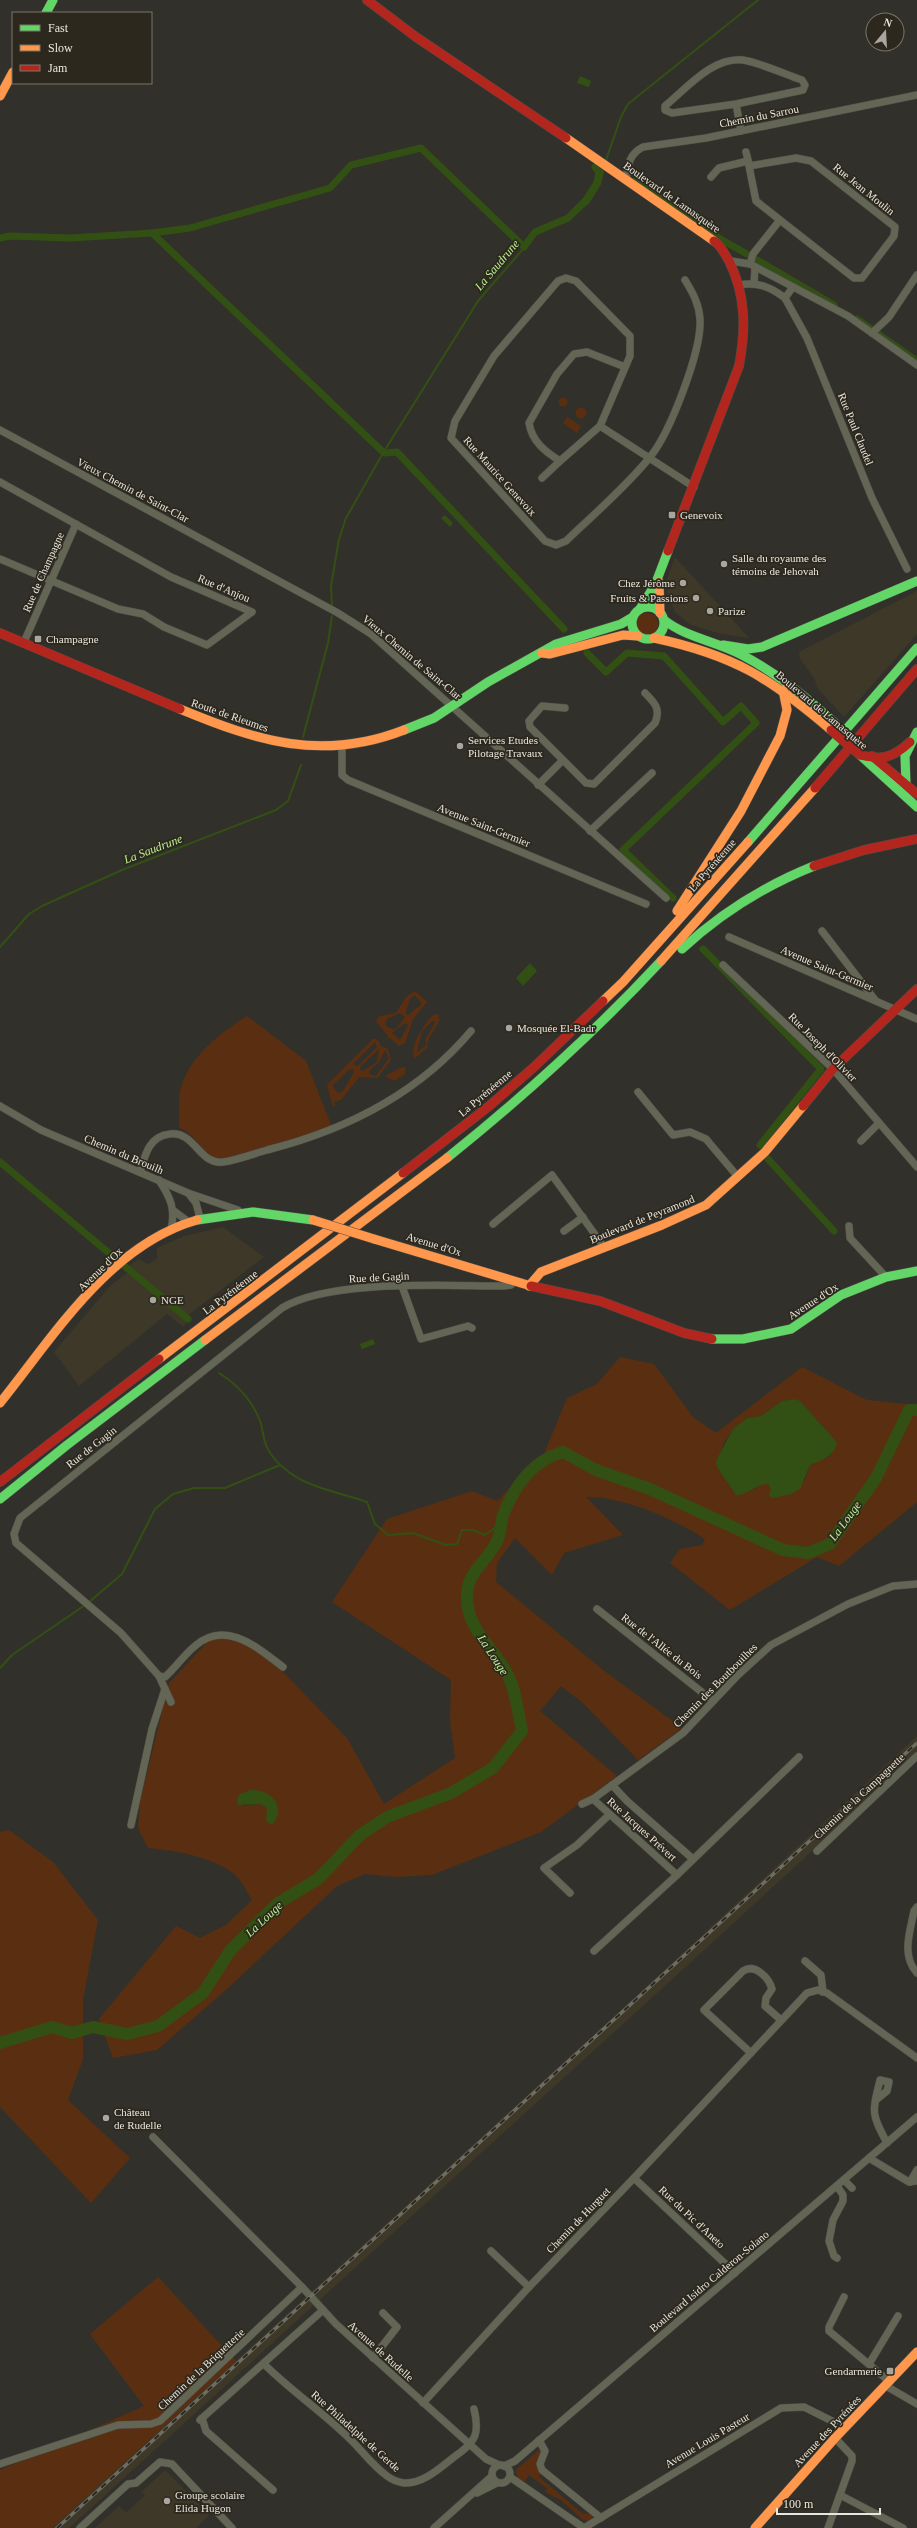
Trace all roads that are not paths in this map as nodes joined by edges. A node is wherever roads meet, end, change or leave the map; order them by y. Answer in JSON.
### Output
{"nodes":[{"id":1,"x":53,"y":0,"type":"edge"},
{"id":2,"x":367,"y":0,"type":"edge"},
{"id":3,"x":47,"y":12,"type":"edge"},
{"id":4,"x":12,"y":74,"type":"edge"},
{"id":5,"x":917,"y":95,"type":"edge"},
{"id":6,"x":0,"y":96,"type":"edge"},
{"id":7,"x":736,"y":104,"type":"junction"},
{"id":8,"x":741,"y":131,"type":"junction"},
{"id":9,"x":746,"y":152,"type":"dead end"},
{"id":10,"x":748,"y":164,"type":"junction"},
{"id":11,"x":711,"y":177,"type":"dead end"},
{"id":12,"x":626,"y":180,"type":"junction"},
{"id":13,"x":780,"y":220,"type":"junction"},
{"id":14,"x":731,"y":261,"type":"junction"},
{"id":15,"x":753,"y":265,"type":"junction"},
{"id":16,"x":917,"y":275,"type":"edge"},
{"id":17,"x":684,"y":280,"type":"dead end"},
{"id":18,"x":754,"y":284,"type":"junction"},
{"id":19,"x":738,"y":285,"type":"junction"},
{"id":20,"x":793,"y":287,"type":"junction"},
{"id":21,"x":785,"y":298,"type":"junction"},
{"id":22,"x":872,"y":333,"type":"junction"},
{"id":23,"x":917,"y":365,"type":"edge"},
{"id":24,"x":625,"y":367,"type":"junction"},
{"id":25,"x":600,"y":426,"type":"junction"},
{"id":26,"x":0,"y":430,"type":"edge"},
{"id":27,"x":650,"y":458,"type":"junction"},
{"id":28,"x":560,"y":461,"type":"junction"},
{"id":29,"x":542,"y":478,"type":"dead end"},
{"id":30,"x":0,"y":482,"type":"edge"},
{"id":31,"x":694,"y":487,"type":"junction"},
{"id":32,"x":76,"y":524,"type":"junction"},
{"id":33,"x":0,"y":559,"type":"edge"},
{"id":34,"x":907,"y":569,"type":"dead end"},
{"id":35,"x":660,"y":570,"type":"junction"},
{"id":36,"x":917,"y":581,"type":"edge"},
{"id":37,"x":52,"y":582,"type":"junction"},
{"id":38,"x":640,"y":609,"type":"junction"},
{"id":39,"x":662,"y":616,"type":"junction"},
{"id":40,"x":633,"y":617,"type":"junction"},
{"id":41,"x":0,"y":632,"type":"edge"},
{"id":42,"x":638,"y":636,"type":"junction"},
{"id":43,"x":654,"y":638,"type":"junction"},
{"id":44,"x":24,"y":642,"type":"junction"},
{"id":45,"x":723,"y":645,"type":"junction"},
{"id":46,"x":917,"y":648,"type":"edge"},
{"id":47,"x":542,"y":653,"type":"junction"},
{"id":48,"x":917,"y":669,"type":"edge"},
{"id":49,"x":783,"y":690,"type":"junction"},
{"id":50,"x":645,"y":693,"type":"dead end"},
{"id":51,"x":453,"y":707,"type":"junction"},
{"id":52,"x":565,"y":708,"type":"dead end"},
{"id":53,"x":834,"y":727,"type":"junction"},
{"id":54,"x":917,"y":732,"type":"edge"},
{"id":55,"x":910,"y":742,"type":"junction"},
{"id":56,"x":342,"y":746,"type":"junction"},
{"id":57,"x":862,"y":752,"type":"junction"},
{"id":58,"x":563,"y":760,"type":"junction"},
{"id":59,"x":877,"y":760,"type":"junction"},
{"id":60,"x":652,"y":774,"type":"dead end"},
{"id":61,"x":906,"y":784,"type":"junction"},
{"id":62,"x":538,"y":785,"type":"junction"},
{"id":63,"x":917,"y":794,"type":"edge"},
{"id":64,"x":917,"y":807,"type":"edge"},
{"id":65,"x":590,"y":831,"type":"junction"},
{"id":66,"x":917,"y":839,"type":"edge"},
{"id":67,"x":666,"y":898,"type":"dead end"},
{"id":68,"x":646,"y":904,"type":"dead end"},
{"id":69,"x":822,"y":931,"type":"dead end"},
{"id":70,"x":729,"y":938,"type":"dead end"},
{"id":71,"x":657,"y":965,"type":"junction"},
{"id":72,"x":723,"y":965,"type":"dead end"},
{"id":73,"x":623,"y":982,"type":"junction"},
{"id":74,"x":917,"y":989,"type":"edge"},
{"id":75,"x":875,"y":1000,"type":"junction"},
{"id":76,"x":897,"y":1010,"type":"junction"},
{"id":77,"x":917,"y":1019,"type":"edge"},
{"id":78,"x":471,"y":1031,"type":"dead end"},
{"id":79,"x":833,"y":1069,"type":"junction"},
{"id":80,"x":638,"y":1092,"type":"dead end"},
{"id":81,"x":0,"y":1106,"type":"edge"},
{"id":82,"x":879,"y":1123,"type":"junction"},
{"id":83,"x":861,"y":1141,"type":"dead end"},
{"id":84,"x":917,"y":1167,"type":"edge"},
{"id":85,"x":140,"y":1172,"type":"junction"},
{"id":86,"x":738,"y":1177,"type":"junction"},
{"id":87,"x":159,"y":1180,"type":"junction"},
{"id":88,"x":188,"y":1193,"type":"junction"},
{"id":89,"x":174,"y":1211,"type":"junction"},
{"id":90,"x":244,"y":1212,"type":"junction"},
{"id":91,"x":582,"y":1217,"type":"junction"},
{"id":92,"x":200,"y":1218,"type":"junction"},
{"id":93,"x":190,"y":1222,"type":"junction"},
{"id":94,"x":493,"y":1224,"type":"dead end"},
{"id":95,"x":849,"y":1226,"type":"dead end"},
{"id":96,"x":171,"y":1229,"type":"junction"},
{"id":97,"x":564,"y":1231,"type":"dead end"},
{"id":98,"x":604,"y":1247,"type":"junction"},
{"id":99,"x":917,"y":1271,"type":"edge"},
{"id":100,"x":886,"y":1277,"type":"junction"},
{"id":101,"x":514,"y":1281,"type":"junction"},
{"id":102,"x":402,"y":1286,"type":"junction"},
{"id":103,"x":529,"y":1286,"type":"junction"},
{"id":104,"x":472,"y":1328,"type":"dead end"},
{"id":105,"x":0,"y":1403,"type":"edge"},
{"id":106,"x":0,"y":1482,"type":"edge"},
{"id":107,"x":0,"y":1500,"type":"edge"},
{"id":108,"x":917,"y":1584,"type":"edge"},
{"id":109,"x":596,"y":1609,"type":"dead end"},
{"id":110,"x":283,"y":1667,"type":"dead end"},
{"id":111,"x":159,"y":1676,"type":"junction"},
{"id":112,"x":165,"y":1689,"type":"junction"},
{"id":113,"x":713,"y":1701,"type":"junction"},
{"id":114,"x":171,"y":1702,"type":"dead end"},
{"id":115,"x":917,"y":1756,"type":"edge"},
{"id":116,"x":799,"y":1757,"type":"dead end"},
{"id":117,"x":612,"y":1785,"type":"junction"},
{"id":118,"x":593,"y":1799,"type":"junction"},
{"id":119,"x":582,"y":1804,"type":"dead end"},
{"id":120,"x":609,"y":1815,"type":"junction"},
{"id":121,"x":131,"y":1825,"type":"dead end"},
{"id":122,"x":816,"y":1851,"type":"dead end"},
{"id":123,"x":693,"y":1859,"type":"junction"},
{"id":124,"x":677,"y":1875,"type":"junction"},
{"id":125,"x":570,"y":1893,"type":"dead end"},
{"id":126,"x":917,"y":1907,"type":"edge"},
{"id":127,"x":594,"y":1950,"type":"dead end"},
{"id":128,"x":805,"y":1961,"type":"dead end"},
{"id":129,"x":917,"y":1973,"type":"edge"},
{"id":130,"x":820,"y":1991,"type":"junction"},
{"id":131,"x":781,"y":2020,"type":"junction"},
{"id":132,"x":751,"y":2053,"type":"junction"},
{"id":133,"x":917,"y":2058,"type":"edge"},
{"id":134,"x":876,"y":2100,"type":"dead end"},
{"id":135,"x":917,"y":2117,"type":"edge"},
{"id":136,"x":153,"y":2137,"type":"dead end"},
{"id":137,"x":887,"y":2143,"type":"junction"},
{"id":138,"x":869,"y":2158,"type":"junction"},
{"id":139,"x":917,"y":2170,"type":"edge"},
{"id":140,"x":634,"y":2178,"type":"junction"},
{"id":141,"x":844,"y":2180,"type":"junction"},
{"id":142,"x":913,"y":2182,"type":"edge"},
{"id":143,"x":836,"y":2186,"type":"junction"},
{"id":144,"x":852,"y":2188,"type":"dead end"},
{"id":145,"x":491,"y":2251,"type":"dead end"},
{"id":146,"x":837,"y":2258,"type":"dead end"},
{"id":147,"x":735,"y":2273,"type":"junction"},
{"id":148,"x":302,"y":2287,"type":"junction"},
{"id":149,"x":528,"y":2287,"type":"junction"},
{"id":150,"x":844,"y":2297,"type":"dead end"},
{"id":151,"x":323,"y":2310,"type":"junction"},
{"id":152,"x":383,"y":2313,"type":"dead end"},
{"id":153,"x":898,"y":2316,"type":"dead end"},
{"id":154,"x":917,"y":2353,"type":"edge"},
{"id":155,"x":373,"y":2358,"type":"junction"},
{"id":156,"x":264,"y":2364,"type":"junction"},
{"id":157,"x":869,"y":2364,"type":"junction"},
{"id":158,"x":888,"y":2384,"type":"junction"},
{"id":159,"x":423,"y":2403,"type":"junction"},
{"id":160,"x":917,"y":2404,"type":"edge"},
{"id":161,"x":474,"y":2409,"type":"dead end"},
{"id":162,"x":846,"y":2428,"type":"junction"},
{"id":163,"x":835,"y":2438,"type":"junction"},
{"id":164,"x":539,"y":2440,"type":"junction"},
{"id":165,"x":469,"y":2444,"type":"junction"},
{"id":166,"x":486,"y":2459,"type":"junction"},
{"id":167,"x":0,"y":2464,"type":"edge"},
{"id":168,"x":506,"y":2472,"type":"junction"},
{"id":169,"x":492,"y":2474,"type":"junction"},
{"id":170,"x":497,"y":2483,"type":"junction"},
{"id":171,"x":273,"y":2490,"type":"dead end"},
{"id":172,"x":473,"y":2495,"type":"junction"},
{"id":173,"x":840,"y":2495,"type":"junction"},
{"id":174,"x":601,"y":2518,"type":"junction"},
{"id":175,"x":80,"y":2528,"type":"edge"},
{"id":176,"x":232,"y":2528,"type":"edge"},
{"id":177,"x":434,"y":2528,"type":"edge"},
{"id":178,"x":584,"y":2528,"type":"edge"},
{"id":179,"x":755,"y":2528,"type":"edge"},
{"id":180,"x":828,"y":2528,"type":"edge"},
{"id":181,"x":903,"y":2528,"type":"edge"}],
"edges":[{"from":1,"to":3,"type":"main road"},
{"from":2,"to":12,"type":"main road","name":"Boulevard de Lamasquère"},
{"from":4,"to":6,"type":"main road"},
{"from":5,"to":8,"type":"street","name":"Chemin du Sarrou"},
{"from":7,"to":7,"type":"street"},
{"from":7,"to":8,"type":"street"},
{"from":8,"to":12,"type":"street","name":"Chemin du Sarrou"},
{"from":9,"to":10,"type":"street"},
{"from":10,"to":11,"type":"street"},
{"from":10,"to":13,"type":"street","name":"Rue Jean Moulin"},
{"from":10,"to":13,"type":"street","name":"Rue Jean Moulin"},
{"from":12,"to":14,"type":"main road","name":"Boulevard de Lamasquère"},
{"from":13,"to":15,"type":"street"},
{"from":14,"to":15,"type":"street"},
{"from":14,"to":19,"type":"main road","name":"Boulevard de Lamasquère"},
{"from":15,"to":18,"type":"street"},
{"from":15,"to":20,"type":"street"},
{"from":16,"to":22,"type":"street"},
{"from":17,"to":27,"type":"street"},
{"from":18,"to":19,"type":"street"},
{"from":18,"to":21,"type":"street"},
{"from":19,"to":31,"type":"main road","name":"Boulevard de Lamasquère"},
{"from":20,"to":21,"type":"street"},
{"from":20,"to":22,"type":"street"},
{"from":21,"to":34,"type":"street","name":"Rue Paul Claudel"},
{"from":22,"to":23,"type":"street"},
{"from":24,"to":25,"type":"street","name":"Rue Maurice Genevoix"},
{"from":24,"to":27,"type":"street","name":"Rue Maurice Genevoix"},
{"from":24,"to":28,"type":"street"},
{"from":25,"to":27,"type":"street"},
{"from":25,"to":28,"type":"street"},
{"from":26,"to":51,"type":"street","name":"Vieux Chemin de Saint-Clar"},
{"from":27,"to":31,"type":"street"},
{"from":28,"to":29,"type":"street"},
{"from":30,"to":32,"type":"street","name":"Rue de Champagne"},
{"from":31,"to":35,"type":"main road","name":"Boulevard de Lamasquère"},
{"from":32,"to":37,"type":"street","name":"Rue de Champagne"},
{"from":32,"to":37,"type":"street","name":"Rue d'Anjou"},
{"from":33,"to":37,"type":"street"},
{"from":35,"to":38,"type":"main road","name":"Boulevard de Lamasquère"},
{"from":35,"to":39,"type":"main road","name":"Boulevard de Lamasquère"},
{"from":36,"to":45,"type":"main road"},
{"from":37,"to":44,"type":"street","name":"Rue de Champagne"},
{"from":38,"to":39,"type":"main road"},
{"from":38,"to":40,"type":"main road"},
{"from":39,"to":43,"type":"main road"},
{"from":39,"to":45,"type":"main road","name":"Boulevard de Lamasquère"},
{"from":40,"to":42,"type":"main road"},
{"from":40,"to":47,"type":"main road","name":"Route de Rieumes"},
{"from":41,"to":44,"type":"main road","name":"Route de Rieumes"},
{"from":42,"to":43,"type":"main road"},
{"from":42,"to":47,"type":"main road","name":"Route de Rieumes"},
{"from":43,"to":49,"type":"main road","name":"Boulevard de Lamasquère"},
{"from":44,"to":56,"type":"main road","name":"Route de Rieumes"},
{"from":45,"to":53,"type":"main road","name":"Boulevard de Lamasquère"},
{"from":46,"to":73,"type":"main road","name":"La Pyrénéenne"},
{"from":47,"to":51,"type":"main road","name":"Route de Rieumes"},
{"from":48,"to":71,"type":"main road"},
{"from":49,"to":53,"type":"main road","name":"Boulevard de Lamasquère"},
{"from":49,"to":73,"type":"main road"},
{"from":50,"to":58,"type":"street"},
{"from":51,"to":56,"type":"main road","name":"Route de Rieumes"},
{"from":51,"to":62,"type":"street","name":"Vieux Chemin de Saint-Clar"},
{"from":52,"to":58,"type":"street"},
{"from":53,"to":57,"type":"main road","name":"Boulevard de Lamasquère"},
{"from":54,"to":55,"type":"main road"},
{"from":55,"to":59,"type":"main road"},
{"from":55,"to":61,"type":"main road"},
{"from":56,"to":68,"type":"street","name":"Avenue Saint-Germier"},
{"from":57,"to":59,"type":"main road","name":"Boulevard de Lamasquère"},
{"from":57,"to":64,"type":"main road","name":"Boulevard de Lamasquère"},
{"from":58,"to":62,"type":"street"},
{"from":59,"to":61,"type":"main road","name":"Boulevard de Lamasquère"},
{"from":60,"to":65,"type":"street"},
{"from":61,"to":63,"type":"main road","name":"Boulevard de Lamasquère"},
{"from":62,"to":65,"type":"street","name":"Vieux Chemin de Saint-Clar"},
{"from":65,"to":67,"type":"street","name":"Vieux Chemin de Saint-Clar"},
{"from":66,"to":71,"type":"main road"},
{"from":69,"to":75,"type":"street"},
{"from":70,"to":75,"type":"street","name":"Avenue Saint-Germier"},
{"from":71,"to":107,"type":"main road"},
{"from":72,"to":79,"type":"street","name":"Rue Joseph d'Olivier"},
{"from":73,"to":106,"type":"main road","name":"La Pyrénéenne"},
{"from":74,"to":76,"type":"main road","name":"Boulevard de Peyramond"},
{"from":75,"to":76,"type":"street","name":"Avenue Saint-Germier"},
{"from":76,"to":77,"type":"street","name":"Avenue Saint-Germier"},
{"from":76,"to":79,"type":"main road","name":"Boulevard de Peyramond"},
{"from":78,"to":85,"type":"street"},
{"from":79,"to":82,"type":"street","name":"Rue Joseph d'Olivier"},
{"from":79,"to":86,"type":"main road","name":"Boulevard de Peyramond"},
{"from":80,"to":86,"type":"street"},
{"from":81,"to":85,"type":"street","name":"Chemin du Brouilh"},
{"from":82,"to":83,"type":"street"},
{"from":82,"to":84,"type":"street","name":"Rue Joseph d'Olivier"},
{"from":85,"to":87,"type":"street","name":"Chemin du Brouilh"},
{"from":86,"to":98,"type":"main road","name":"Boulevard de Peyramond"},
{"from":87,"to":88,"type":"street","name":"Chemin du Brouilh"},
{"from":87,"to":89,"type":"street"},
{"from":88,"to":90,"type":"street","name":"Chemin du Brouilh"},
{"from":88,"to":92,"type":"street"},
{"from":89,"to":93,"type":"street"},
{"from":89,"to":96,"type":"street"},
{"from":90,"to":92,"type":"main road","name":"Avenue d'Ox"},
{"from":90,"to":101,"type":"main road","name":"Avenue d'Ox","bridge":true},
{"from":91,"to":94,"type":"street"},
{"from":91,"to":97,"type":"street"},
{"from":91,"to":98,"type":"street"},
{"from":92,"to":93,"type":"main road","name":"Avenue d'Ox"},
{"from":93,"to":96,"type":"main road","name":"Avenue d'Ox"},
{"from":95,"to":100,"type":"street"},
{"from":96,"to":105,"type":"main road","name":"Avenue d'Ox"},
{"from":98,"to":103,"type":"main road","name":"Boulevard de Peyramond"},
{"from":99,"to":100,"type":"main road","name":"Avenue d'Ox"},
{"from":100,"to":103,"type":"main road","name":"Avenue d'Ox"},
{"from":101,"to":102,"type":"street","name":"Rue de Gagin"},
{"from":101,"to":103,"type":"main road","name":"Avenue d'Ox"},
{"from":102,"to":104,"type":"street"},
{"from":102,"to":111,"type":"street","name":"Rue de Gagin"},
{"from":108,"to":113,"type":"street","name":"Chemin des Boutbouilhes"},
{"from":109,"to":113,"type":"street","name":"Rue de l'Allée du Bois"},
{"from":110,"to":111,"type":"street"},
{"from":111,"to":112,"type":"street","name":"Rue de Gagin"},
{"from":112,"to":114,"type":"street","name":"Rue de Gagin"},
{"from":112,"to":121,"type":"street"},
{"from":113,"to":117,"type":"street","name":"Chemin des Boutbouilhes"},
{"from":115,"to":122,"type":"street","name":"Chemin de la Campagnette"},
{"from":116,"to":123,"type":"street","name":"Rue Jacques Prévert"},
{"from":117,"to":118,"type":"street","name":"Chemin des Boutbouilhes"},
{"from":117,"to":123,"type":"street"},
{"from":118,"to":119,"type":"street","name":"Chemin des Boutbouilhes"},
{"from":118,"to":120,"type":"street","name":"Rue Jacques Prévert"},
{"from":120,"to":124,"type":"street","name":"Rue Jacques Prévert"},
{"from":120,"to":125,"type":"street"},
{"from":123,"to":124,"type":"street","name":"Rue Jacques Prévert"},
{"from":124,"to":127,"type":"street","name":"Rue Jacques Prévert"},
{"from":126,"to":129,"type":"street"},
{"from":128,"to":130,"type":"street"},
{"from":130,"to":131,"type":"street","name":"Chemin de Hurguet"},
{"from":130,"to":133,"type":"street"},
{"from":131,"to":132,"type":"street","name":"Chemin de Hurguet"},
{"from":131,"to":132,"type":"street"},
{"from":132,"to":140,"type":"street","name":"Chemin de Hurguet"},
{"from":134,"to":137,"type":"street"},
{"from":135,"to":137,"type":"street","name":"Boulevard Isidro Calderon-Solano"},
{"from":136,"to":148,"type":"street"},
{"from":137,"to":138,"type":"street","name":"Boulevard Isidro Calderon-Solano"},
{"from":138,"to":141,"type":"street","name":"Boulevard Isidro Calderon-Solano"},
{"from":138,"to":142,"type":"street"},
{"from":139,"to":142,"type":"street"},
{"from":140,"to":147,"type":"street","name":"Rue du Pic d'Aneto"},
{"from":140,"to":149,"type":"street","name":"Chemin de Hurguet"},
{"from":141,"to":143,"type":"street","name":"Boulevard Isidro Calderon-Solano"},
{"from":141,"to":144,"type":"street"},
{"from":143,"to":146,"type":"street"},
{"from":143,"to":147,"type":"street","name":"Boulevard Isidro Calderon-Solano"},
{"from":145,"to":149,"type":"street"},
{"from":147,"to":164,"type":"street","name":"Boulevard Isidro Calderon-Solano"},
{"from":148,"to":151,"type":"street"},
{"from":148,"to":167,"type":"street","name":"Chemin de la Briquetterie"},
{"from":149,"to":159,"type":"street","name":"Chemin de Hurguet"},
{"from":150,"to":157,"type":"street"},
{"from":151,"to":155,"type":"street","name":"Avenue de Rudelle"},
{"from":151,"to":156,"type":"street"},
{"from":152,"to":155,"type":"street"},
{"from":153,"to":157,"type":"street"},
{"from":154,"to":158,"type":"main road","name":"Avenue des Pyrénées"},
{"from":155,"to":159,"type":"street","name":"Avenue de Rudelle"},
{"from":156,"to":165,"type":"street","name":"Rue Philadelphe de Gerde"},
{"from":156,"to":171,"type":"street"},
{"from":157,"to":158,"type":"street"},
{"from":158,"to":160,"type":"street"},
{"from":158,"to":162,"type":"main road","name":"Avenue des Pyrénées"},
{"from":159,"to":165,"type":"street","name":"Avenue de Rudelle"},
{"from":161,"to":165,"type":"street"},
{"from":162,"to":163,"type":"main road","name":"Avenue des Pyrénées"},
{"from":162,"to":174,"type":"street","name":"Avenue Louis Pasteur"},
{"from":163,"to":173,"type":"street"},
{"from":163,"to":179,"type":"main road","name":"Avenue des Pyrénées"},
{"from":164,"to":168,"type":"street","name":"Boulevard Isidro Calderon-Solano"},
{"from":164,"to":174,"type":"street"},
{"from":165,"to":166,"type":"street","name":"Avenue de Rudelle"},
{"from":166,"to":168,"type":"street","name":"Avenue de Rudelle"},
{"from":166,"to":169,"type":"street","name":"Avenue de Rudelle"},
{"from":168,"to":169,"type":"street"},
{"from":168,"to":170,"type":"street"},
{"from":168,"to":178,"type":"street","name":"Avenue de Rudelle"},
{"from":169,"to":170,"type":"street","name":"Avenue de Rudelle"},
{"from":169,"to":172,"type":"street"},
{"from":170,"to":172,"type":"street"},
{"from":172,"to":177,"type":"street"},
{"from":173,"to":180,"type":"street"},
{"from":173,"to":181,"type":"street"},
{"from":174,"to":178,"type":"street","name":"Avenue Louis Pasteur"},
{"from":175,"to":176,"type":"street"}]}
